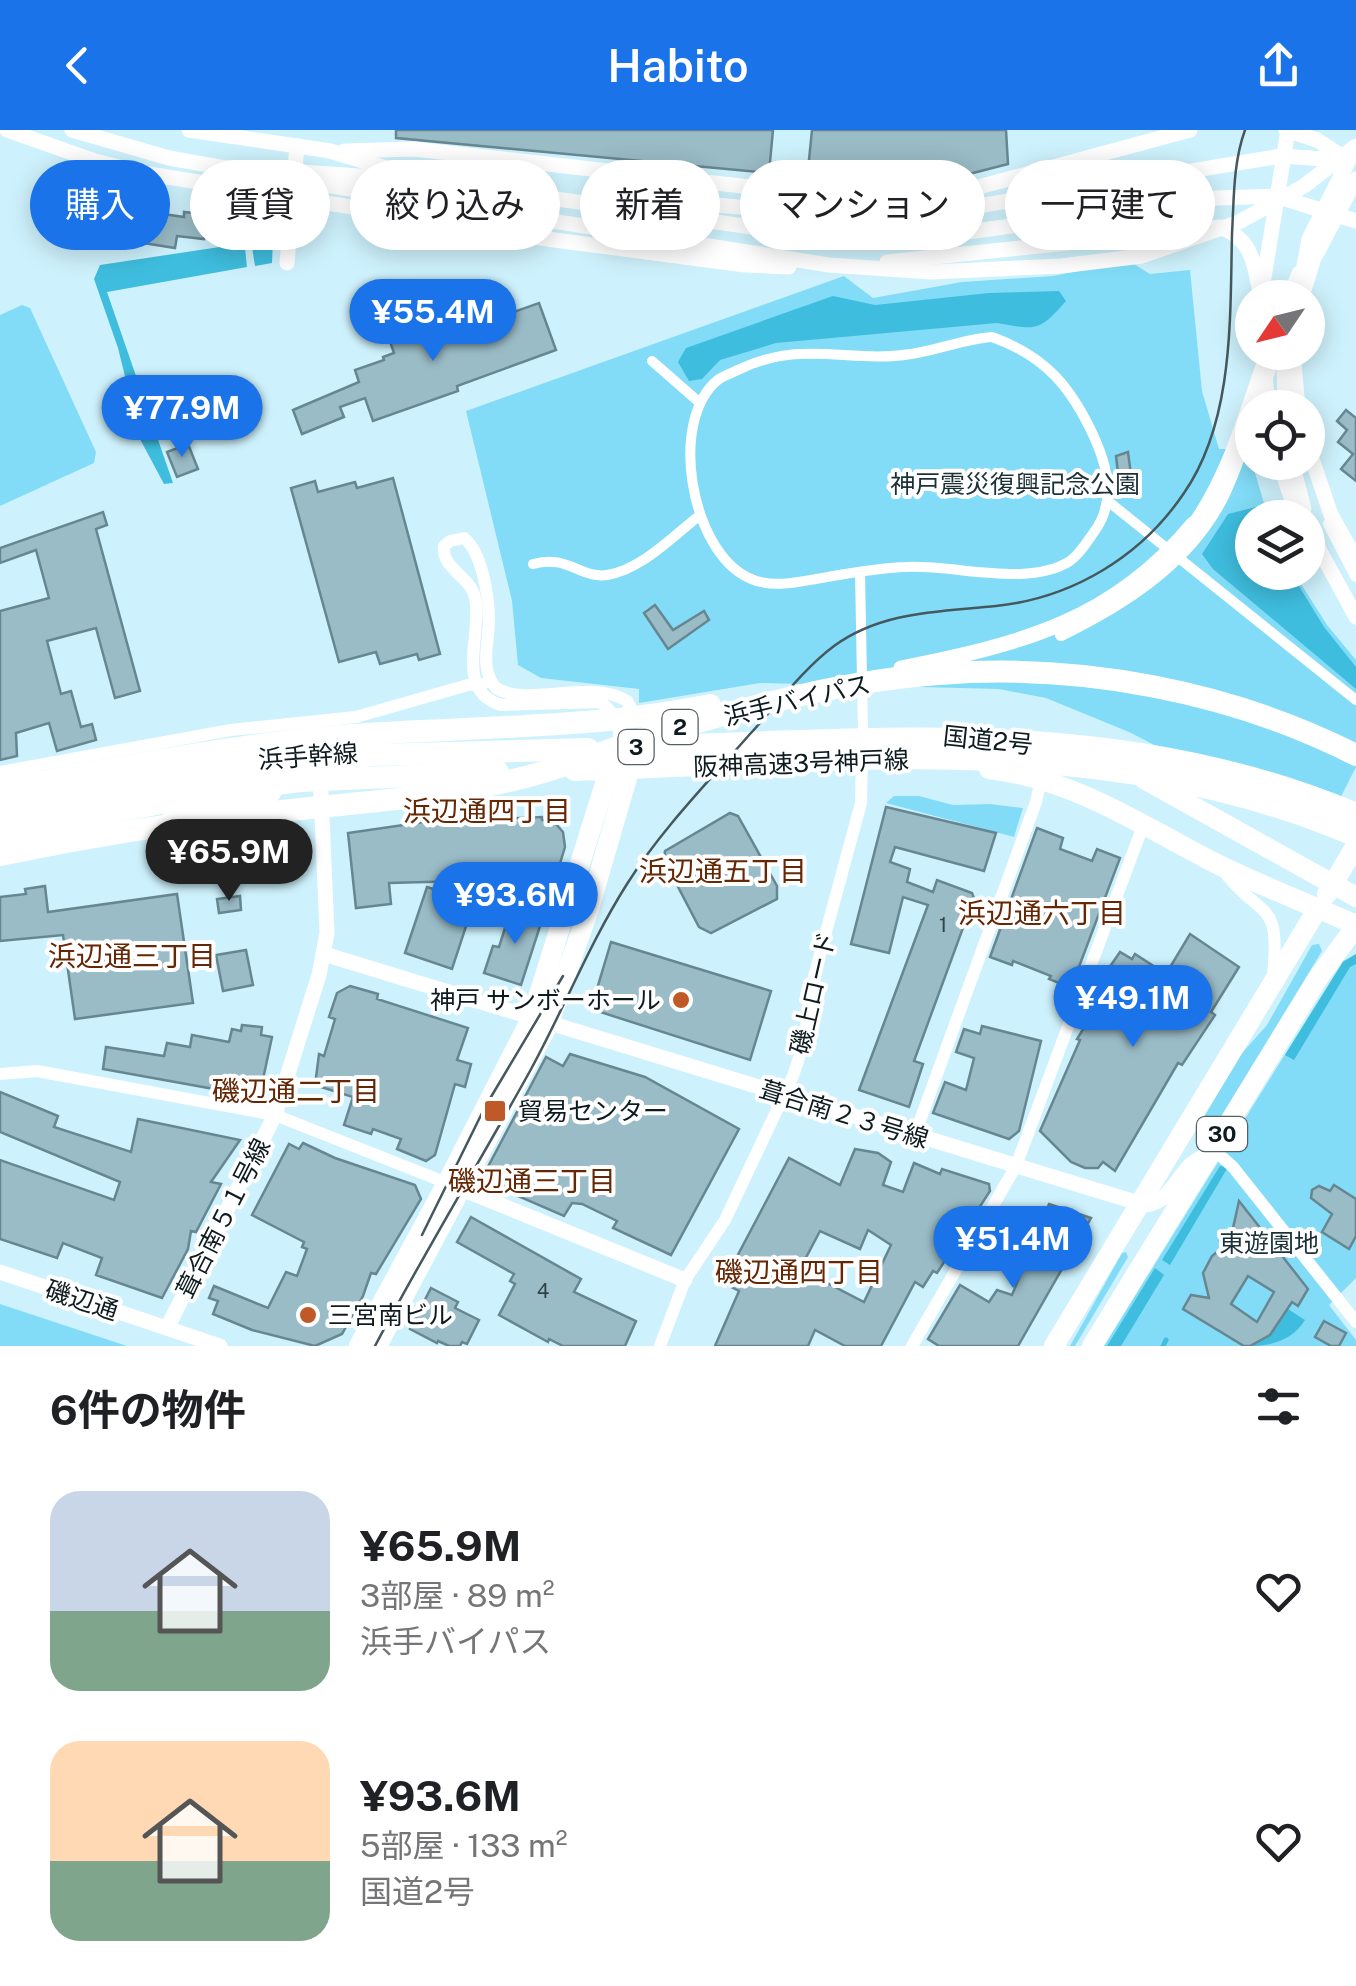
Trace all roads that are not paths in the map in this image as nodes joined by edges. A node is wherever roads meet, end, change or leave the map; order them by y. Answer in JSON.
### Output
{"nodes":[{"id":1,"x":7,"y":130,"type":"edge"},
{"id":2,"x":72,"y":130,"type":"edge"},
{"id":3,"x":106,"y":130,"type":"edge"},
{"id":4,"x":189,"y":130,"type":"edge"},
{"id":5,"x":1190,"y":130,"type":"edge"},
{"id":6,"x":1288,"y":130,"type":"edge"},
{"id":7,"x":273,"y":136,"type":"edge"},
{"id":8,"x":1356,"y":136,"type":"edge"},
{"id":9,"x":297,"y":146,"type":"junction"},
{"id":10,"x":330,"y":151,"type":"junction"},
{"id":11,"x":1282,"y":156,"type":"junction"},
{"id":12,"x":1354,"y":157,"type":"edge"},
{"id":13,"x":231,"y":160,"type":"edge"},
{"id":14,"x":330,"y":174,"type":"edge"},
{"id":15,"x":330,"y":177,"type":"edge"},
{"id":16,"x":1356,"y":179,"type":"edge"},
{"id":17,"x":1276,"y":196,"type":"junction"},
{"id":18,"x":1322,"y":208,"type":"junction"},
{"id":19,"x":1356,"y":221,"type":"edge"},
{"id":20,"x":1317,"y":253,"type":"joint"},
{"id":21,"x":287,"y":264,"type":"dead end"},
{"id":22,"x":1298,"y":274,"type":"joint"},
{"id":23,"x":1256,"y":280,"type":"edge"},
{"id":24,"x":1264,"y":280,"type":"edge"},
{"id":25,"x":1298,"y":280,"type":"edge"},
{"id":26,"x":1300,"y":280,"type":"edge"},
{"id":27,"x":1304,"y":280,"type":"edge"},
{"id":28,"x":652,"y":361,"type":"dead end"},
{"id":29,"x":1259,"y":370,"type":"edge"},
{"id":30,"x":700,"y":403,"type":"junction"},
{"id":31,"x":1235,"y":463,"type":"edge"},
{"id":32,"x":1314,"y":480,"type":"edge"},
{"id":33,"x":1320,"y":480,"type":"edge"},
{"id":34,"x":1109,"y":502,"type":"junction"},
{"id":35,"x":698,"y":516,"type":"junction"},
{"id":36,"x":1193,"y":524,"type":"joint"},
{"id":37,"x":1325,"y":560,"type":"edge"},
{"id":38,"x":1356,"y":560,"type":"edge"},
{"id":39,"x":533,"y":564,"type":"dead end"},
{"id":40,"x":1325,"y":564,"type":"edge"},
{"id":41,"x":860,"y":572,"type":"junction"},
{"id":42,"x":1356,"y":576,"type":"edge"},
{"id":43,"x":1356,"y":615,"type":"edge"},
{"id":44,"x":1061,"y":635,"type":"joint"},
{"id":45,"x":902,"y":673,"type":"junction"},
{"id":46,"x":475,"y":683,"type":"junction"},
{"id":47,"x":494,"y":685,"type":"junction"},
{"id":48,"x":1356,"y":700,"type":"edge"},
{"id":49,"x":862,"y":732,"type":"junction"},
{"id":50,"x":628,"y":742,"type":"junction"},
{"id":51,"x":1356,"y":748,"type":"edge"},
{"id":52,"x":320,"y":754,"type":"junction"},
{"id":53,"x":1356,"y":755,"type":"edge"},
{"id":54,"x":862,"y":770,"type":"junction"},
{"id":55,"x":0,"y":772,"type":"edge"},
{"id":56,"x":617,"y":775,"type":"junction"},
{"id":57,"x":1041,"y":779,"type":"junction"},
{"id":58,"x":1272,"y":782,"type":"junction"},
{"id":59,"x":320,"y":783,"type":"junction"},
{"id":60,"x":0,"y":790,"type":"edge"},
{"id":61,"x":1356,"y":799,"type":"edge"},
{"id":62,"x":0,"y":802,"type":"edge"},
{"id":63,"x":0,"y":811,"type":"edge"},
{"id":64,"x":1356,"y":814,"type":"edge"},
{"id":65,"x":1144,"y":823,"type":"junction"},
{"id":66,"x":0,"y":833,"type":"edge"},
{"id":67,"x":1356,"y":836,"type":"edge"},
{"id":68,"x":1356,"y":845,"type":"edge"},
{"id":69,"x":0,"y":852,"type":"edge"},
{"id":70,"x":1218,"y":864,"type":"junction"},
{"id":71,"x":1332,"y":886,"type":"junction"},
{"id":72,"x":1356,"y":897,"type":"edge"},
{"id":73,"x":1318,"y":908,"type":"junction"},
{"id":74,"x":1356,"y":925,"type":"edge"},
{"id":75,"x":324,"y":954,"type":"junction"},
{"id":76,"x":1273,"y":984,"type":"junction"},
{"id":77,"x":540,"y":1020,"type":"junction"},
{"id":78,"x":0,"y":1074,"type":"edge"},
{"id":79,"x":785,"y":1096,"type":"junction"},
{"id":80,"x":275,"y":1115,"type":"junction"},
{"id":81,"x":914,"y":1137,"type":"junction"},
{"id":82,"x":1211,"y":1152,"type":"junction"},
{"id":83,"x":1016,"y":1166,"type":"junction"},
{"id":84,"x":454,"y":1186,"type":"junction"},
{"id":85,"x":1142,"y":1198,"type":"junction"},
{"id":86,"x":0,"y":1272,"type":"edge"},
{"id":87,"x":684,"y":1280,"type":"junction"},
{"id":88,"x":1356,"y":1322,"type":"edge"},
{"id":89,"x":168,"y":1328,"type":"junction"},
{"id":90,"x":184,"y":1340,"type":"edge"},
{"id":91,"x":220,"y":1346,"type":"edge"},
{"id":92,"x":359,"y":1346,"type":"edge"},
{"id":93,"x":377,"y":1346,"type":"edge"},
{"id":94,"x":660,"y":1346,"type":"edge"},
{"id":95,"x":912,"y":1346,"type":"edge"},
{"id":96,"x":1054,"y":1346,"type":"edge"},
{"id":97,"x":1092,"y":1346,"type":"edge"}],
"edges":[{"from":1,"to":23,"type":"street"},
{"from":2,"to":12,"type":"street"},
{"from":3,"to":13,"type":"street"},
{"from":4,"to":7,"type":"street"},
{"from":5,"to":10,"type":"street"},
{"from":6,"to":11,"type":"street"},
{"from":6,"to":12,"type":"street"},
{"from":7,"to":9,"type":"street"},
{"from":8,"to":12,"type":"street"},
{"from":8,"to":15,"type":"street"},
{"from":9,"to":10,"type":"street"},
{"from":9,"to":21,"type":"street"},
{"from":10,"to":17,"type":"street"},
{"from":11,"to":12,"type":"street"},
{"from":11,"to":14,"type":"street"},
{"from":11,"to":17,"type":"street"},
{"from":12,"to":18,"type":"street"},
{"from":12,"to":22,"type":"street"},
{"from":16,"to":20,"type":"street"},
{"from":17,"to":18,"type":"street"},
{"from":17,"to":24,"type":"street"},
{"from":18,"to":19,"type":"street"},
{"from":18,"to":26,"type":"street"},
{"from":20,"to":27,"type":"street"},
{"from":22,"to":25,"type":"street"},
{"from":28,"to":30,"type":"street"},
{"from":29,"to":36,"type":"street"},
{"from":30,"to":34,"type":"street"},
{"from":30,"to":35,"type":"street"},
{"from":31,"to":44,"type":"street"},
{"from":32,"to":42,"type":"street"},
{"from":33,"to":38,"type":"street"},
{"from":34,"to":41,"type":"street"},
{"from":34,"to":48,"type":"street"},
{"from":35,"to":39,"type":"street"},
{"from":35,"to":41,"type":"street"},
{"from":36,"to":45,"type":"street"},
{"from":37,"to":43,"type":"street"},
{"from":40,"to":43,"type":"street"},
{"from":41,"to":49,"type":"street"},
{"from":44,"to":45,"type":"street"},
{"from":45,"to":51,"type":"highway","name":"浜手バイパス","number":"2"},
{"from":45,"to":53,"type":"highway","name":"浜手バイパス","number":"2"},
{"from":45,"to":60,"type":"highway","name":"浜手バイパス","number":"2"},
{"from":45,"to":69,"type":"highway","name":"浜手バイパス","number":"2"},
{"from":46,"to":47,"type":"street"},
{"from":46,"to":47,"type":"street"},
{"from":46,"to":50,"type":"street"},
{"from":46,"to":55,"type":"street"},
{"from":47,"to":50,"type":"street"},
{"from":49,"to":50,"type":"main road","name":"国道2号","number":"2"},
{"from":49,"to":54,"type":"street","name":"磯上ロード"},
{"from":49,"to":71,"type":"main road","name":"国道2号","number":"2"},
{"from":50,"to":52,"type":"main road","name":"浜手幹線"},
{"from":50,"to":56,"type":"main road"},
{"from":52,"to":59,"type":"street","name":"葺合南５１号線"},
{"from":52,"to":62,"type":"main road","name":"浜手幹線"},
{"from":54,"to":56,"type":"main road","name":"国道2号","number":"2"},
{"from":54,"to":57,"type":"main road","name":"国道2号","number":"2"},
{"from":54,"to":79,"type":"street","name":"磯上ロード"},
{"from":56,"to":59,"type":"main road","name":"浜手幹線"},
{"from":56,"to":77,"type":"main road"},
{"from":57,"to":65,"type":"main road","name":"国道2号","number":"2"},
{"from":57,"to":81,"type":"street"},
{"from":58,"to":61,"type":"highway","number":"3"},
{"from":58,"to":63,"type":"highway","name":"阪神高速3号神戸線","number":"3"},
{"from":58,"to":64,"type":"highway","name":"阪神高速3号神戸線","number":"3"},
{"from":59,"to":69,"type":"main road","name":"浜手幹線"},
{"from":59,"to":75,"type":"street","name":"葺合南５１号線"},
{"from":65,"to":70,"type":"main road","name":"国道2号","number":"2"},
{"from":65,"to":83,"type":"street"},
{"from":66,"to":67,"type":"highway","name":"阪神高速3号神戸線","number":"3"},
{"from":68,"to":71,"type":"main road"},
{"from":70,"to":73,"type":"main road","name":"国道2号","number":"2"},
{"from":70,"to":76,"type":"street"},
{"from":71,"to":72,"type":"main road","name":"国道2号","number":"2"},
{"from":71,"to":73,"type":"main road"},
{"from":73,"to":74,"type":"main road","name":"国道2号","number":"2"},
{"from":73,"to":76,"type":"main road","number":"30"},
{"from":74,"to":82,"type":"main road","number":"30"},
{"from":75,"to":77,"type":"street","name":"葺合南２３号線"},
{"from":75,"to":80,"type":"street","name":"葺合南５１号線"},
{"from":76,"to":85,"type":"main road","number":"30"},
{"from":77,"to":79,"type":"street","name":"葺合南２３号線"},
{"from":77,"to":84,"type":"main road"},
{"from":78,"to":80,"type":"street"},
{"from":79,"to":81,"type":"street","name":"葺合南２３号線"},
{"from":79,"to":87,"type":"street","name":"磯上ロード"},
{"from":80,"to":84,"type":"street"},
{"from":80,"to":89,"type":"street","name":"葺合南５１号線"},
{"from":81,"to":83,"type":"street","name":"葺合南２３号線"},
{"from":82,"to":85,"type":"main road"},
{"from":82,"to":88,"type":"street"},
{"from":82,"to":97,"type":"main road","number":"30"},
{"from":83,"to":85,"type":"street","name":"葺合南２３号線"},
{"from":83,"to":95,"type":"street"},
{"from":84,"to":87,"type":"street"},
{"from":84,"to":92,"type":"main road"},
{"from":84,"to":93,"type":"main road"},
{"from":85,"to":96,"type":"main road","number":"30"},
{"from":86,"to":89,"type":"street","name":"磯辺通"},
{"from":87,"to":94,"type":"street","name":"磯上ロード"},
{"from":89,"to":90,"type":"street","name":"磯辺通"},
{"from":90,"to":91,"type":"street","name":"磯辺通"}]}
